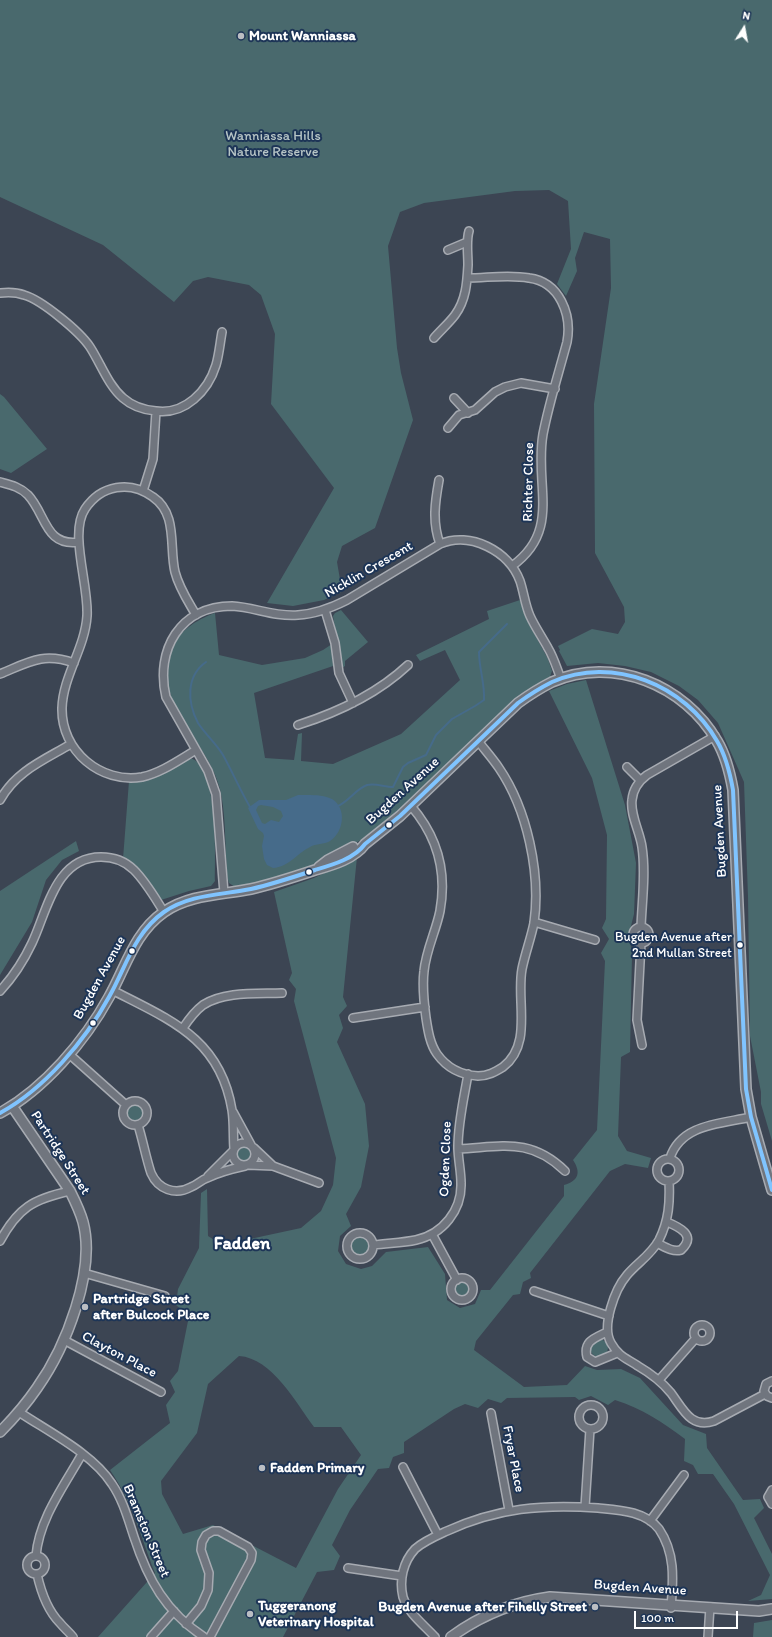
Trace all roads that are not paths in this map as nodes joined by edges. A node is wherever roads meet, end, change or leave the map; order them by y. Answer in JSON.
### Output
{"nodes":[{"id":1,"x":469,"y":231,"type":"dead end"},
{"id":2,"x":468,"y":242,"type":"junction"},
{"id":3,"x":448,"y":250,"type":"dead end"},
{"id":4,"x":467,"y":278,"type":"junction"},
{"id":5,"x":0,"y":293,"type":"edge"},
{"id":6,"x":222,"y":332,"type":"dead end"},
{"id":7,"x":434,"y":338,"type":"dead end"},
{"id":8,"x":555,"y":389,"type":"junction"},
{"id":9,"x":454,"y":398,"type":"dead end"},
{"id":10,"x":156,"y":411,"type":"junction"},
{"id":11,"x":468,"y":413,"type":"junction"},
{"id":12,"x":448,"y":428,"type":"dead end"},
{"id":13,"x":438,"y":480,"type":"dead end"},
{"id":14,"x":0,"y":482,"type":"edge"},
{"id":15,"x":143,"y":491,"type":"junction"},
{"id":16,"x":78,"y":542,"type":"junction"},
{"id":17,"x":440,"y":544,"type":"junction"},
{"id":18,"x":512,"y":566,"type":"junction"},
{"id":19,"x":325,"y":610,"type":"junction"},
{"id":20,"x":196,"y":615,"type":"junction"},
{"id":21,"x":74,"y":663,"type":"junction"},
{"id":22,"x":408,"y":665,"type":"dead end"},
{"id":23,"x":0,"y":674,"type":"edge"},
{"id":24,"x":561,"y":679,"type":"junction"},
{"id":25,"x":352,"y":703,"type":"junction"},
{"id":26,"x":298,"y":725,"type":"dead end"},
{"id":27,"x":715,"y":736,"type":"junction"},
{"id":28,"x":478,"y":741,"type":"junction"},
{"id":29,"x":71,"y":744,"type":"junction"},
{"id":30,"x":196,"y":750,"type":"junction"},
{"id":31,"x":627,"y":767,"type":"dead end"},
{"id":32,"x":640,"y":780,"type":"junction"},
{"id":33,"x":0,"y":800,"type":"edge"},
{"id":34,"x":410,"y":806,"type":"junction"},
{"id":35,"x":224,"y":893,"type":"junction"},
{"id":36,"x":164,"y":912,"type":"junction"},
{"id":37,"x":534,"y":922,"type":"junction"},
{"id":38,"x":641,"y":927,"type":"junction"},
{"id":39,"x":595,"y":940,"type":"dead end"},
{"id":40,"x":641,"y":943,"type":"junction"},
{"id":41,"x":112,"y":990,"type":"junction"},
{"id":42,"x":0,"y":991,"type":"edge"},
{"id":43,"x":282,"y":993,"type":"dead end"},
{"id":44,"x":425,"y":1007,"type":"junction"},
{"id":45,"x":352,"y":1018,"type":"dead end"},
{"id":46,"x":183,"y":1028,"type":"junction"},
{"id":47,"x":642,"y":1045,"type":"dead end"},
{"id":48,"x":69,"y":1054,"type":"junction"},
{"id":49,"x":468,"y":1074,"type":"junction"},
{"id":50,"x":126,"y":1105,"type":"junction"},
{"id":51,"x":12,"y":1106,"type":"junction"},
{"id":52,"x":232,"y":1110,"type":"junction"},
{"id":53,"x":0,"y":1113,"type":"edge"},
{"id":54,"x":751,"y":1117,"type":"junction"},
{"id":55,"x":138,"y":1125,"type":"junction"},
{"id":56,"x":252,"y":1146,"type":"junction"},
{"id":57,"x":458,"y":1149,"type":"junction"},
{"id":58,"x":234,"y":1150,"type":"junction"},
{"id":59,"x":670,"y":1158,"type":"junction"},
{"id":60,"x":246,"y":1166,"type":"junction"},
{"id":61,"x":273,"y":1166,"type":"junction"},
{"id":62,"x":565,"y":1171,"type":"dead end"},
{"id":63,"x":205,"y":1179,"type":"junction"},
{"id":64,"x":669,"y":1181,"type":"junction"},
{"id":65,"x":319,"y":1183,"type":"dead end"},
{"id":66,"x":772,"y":1190,"type":"edge"},
{"id":67,"x":70,"y":1191,"type":"junction"},
{"id":68,"x":667,"y":1222,"type":"junction"},
{"id":69,"x":432,"y":1234,"type":"junction"},
{"id":70,"x":0,"y":1241,"type":"edge"},
{"id":71,"x":657,"y":1243,"type":"junction"},
{"id":72,"x":374,"y":1245,"type":"dead end"},
{"id":73,"x":84,"y":1273,"type":"junction"},
{"id":74,"x":457,"y":1280,"type":"dead end"},
{"id":75,"x":534,"y":1291,"type":"dead end"},
{"id":76,"x":165,"y":1296,"type":"dead end"},
{"id":77,"x":609,"y":1316,"type":"junction"},
{"id":78,"x":607,"y":1332,"type":"junction"},
{"id":79,"x":696,"y":1338,"type":"dead end"},
{"id":80,"x":64,"y":1340,"type":"junction"},
{"id":81,"x":617,"y":1353,"type":"junction"},
{"id":82,"x":659,"y":1380,"type":"junction"},
{"id":83,"x":772,"y":1381,"type":"edge"},
{"id":84,"x":161,"y":1392,"type":"dead end"},
{"id":85,"x":765,"y":1394,"type":"junction"},
{"id":86,"x":772,"y":1398,"type":"edge"},
{"id":87,"x":19,"y":1412,"type":"junction"},
{"id":88,"x":491,"y":1413,"type":"dead end"},
{"id":89,"x":590,"y":1429,"type":"dead end"},
{"id":90,"x":0,"y":1432,"type":"edge"},
{"id":91,"x":82,"y":1454,"type":"junction"},
{"id":92,"x":403,"y":1467,"type":"dead end"},
{"id":93,"x":684,"y":1475,"type":"dead end"},
{"id":94,"x":772,"y":1490,"type":"edge"},
{"id":95,"x":772,"y":1504,"type":"edge"},
{"id":96,"x":585,"y":1507,"type":"junction"},
{"id":97,"x":509,"y":1510,"type":"junction"},
{"id":98,"x":650,"y":1521,"type":"junction"},
{"id":99,"x":438,"y":1535,"type":"junction"},
{"id":100,"x":36,"y":1556,"type":"junction"},
{"id":101,"x":348,"y":1568,"type":"dead end"},
{"id":102,"x":37,"y":1574,"type":"junction"},
{"id":103,"x":402,"y":1576,"type":"junction"},
{"id":104,"x":671,"y":1607,"type":"junction"},
{"id":105,"x":710,"y":1609,"type":"junction"},
{"id":106,"x":772,"y":1609,"type":"edge"},
{"id":107,"x":174,"y":1612,"type":"junction"},
{"id":108,"x":759,"y":1613,"type":"junction"},
{"id":109,"x":772,"y":1614,"type":"edge"},
{"id":110,"x":186,"y":1624,"type":"junction"},
{"id":111,"x":73,"y":1637,"type":"edge"},
{"id":112,"x":151,"y":1637,"type":"edge"},
{"id":113,"x":204,"y":1637,"type":"edge"},
{"id":114,"x":210,"y":1637,"type":"edge"},
{"id":115,"x":435,"y":1637,"type":"edge"},
{"id":116,"x":451,"y":1637,"type":"edge"},
{"id":117,"x":708,"y":1637,"type":"edge"}],
"edges":[{"from":1,"to":2,"type":"street"},
{"from":2,"to":3,"type":"street"},
{"from":2,"to":4,"type":"street"},
{"from":4,"to":7,"type":"street"},
{"from":4,"to":8,"type":"street","name":"Richter Close"},
{"from":5,"to":10,"type":"street"},
{"from":6,"to":10,"type":"street"},
{"from":8,"to":11,"type":"street"},
{"from":8,"to":18,"type":"street","name":"Richter Close"},
{"from":9,"to":11,"type":"street"},
{"from":10,"to":15,"type":"street"},
{"from":11,"to":12,"type":"street"},
{"from":13,"to":17,"type":"street"},
{"from":14,"to":16,"type":"street"},
{"from":15,"to":16,"type":"street"},
{"from":15,"to":20,"type":"street"},
{"from":16,"to":21,"type":"street"},
{"from":17,"to":18,"type":"street","name":"Nicklin Crescent"},
{"from":17,"to":19,"type":"street","name":"Nicklin Crescent"},
{"from":18,"to":24,"type":"street","name":"Nicklin Crescent"},
{"from":19,"to":20,"type":"street","name":"Nicklin Crescent"},
{"from":19,"to":25,"type":"street"},
{"from":20,"to":30,"type":"street","name":"Nicklin Crescent"},
{"from":21,"to":23,"type":"street"},
{"from":21,"to":29,"type":"street"},
{"from":22,"to":25,"type":"street"},
{"from":24,"to":27,"type":"street","name":"Bugden Avenue"},
{"from":24,"to":28,"type":"street","name":"Bugden Avenue"},
{"from":25,"to":26,"type":"street"},
{"from":27,"to":32,"type":"street"},
{"from":27,"to":54,"type":"street","name":"Bugden Avenue"},
{"from":28,"to":34,"type":"street","name":"Bugden Avenue"},
{"from":28,"to":37,"type":"street"},
{"from":29,"to":30,"type":"street"},
{"from":29,"to":33,"type":"street"},
{"from":30,"to":35,"type":"street","name":"Nicklin Crescent"},
{"from":31,"to":32,"type":"street"},
{"from":32,"to":38,"type":"street"},
{"from":34,"to":35,"type":"street","name":"Bugden Avenue"},
{"from":34,"to":44,"type":"street"},
{"from":35,"to":36,"type":"street","name":"Bugden Avenue"},
{"from":36,"to":41,"type":"street","name":"Bugden Avenue"},
{"from":36,"to":42,"type":"street"},
{"from":37,"to":39,"type":"street"},
{"from":37,"to":49,"type":"street"},
{"from":38,"to":40,"type":"street"},
{"from":38,"to":40,"type":"street"},
{"from":40,"to":47,"type":"street"},
{"from":41,"to":46,"type":"street"},
{"from":41,"to":48,"type":"street","name":"Bugden Avenue"},
{"from":43,"to":46,"type":"street"},
{"from":44,"to":45,"type":"street"},
{"from":44,"to":49,"type":"street"},
{"from":46,"to":52,"type":"street"},
{"from":48,"to":50,"type":"street"},
{"from":48,"to":51,"type":"street","name":"Bugden Avenue"},
{"from":49,"to":57,"type":"street","name":"Ogden Close"},
{"from":50,"to":55,"type":"street"},
{"from":50,"to":55,"type":"street"},
{"from":51,"to":53,"type":"street","name":"Bugden Avenue"},
{"from":51,"to":67,"type":"street","name":"Partridge Street"},
{"from":52,"to":56,"type":"street"},
{"from":52,"to":58,"type":"street"},
{"from":54,"to":59,"type":"street"},
{"from":54,"to":66,"type":"street","name":"Bugden Avenue"},
{"from":55,"to":63,"type":"street"},
{"from":56,"to":58,"type":"street"},
{"from":56,"to":60,"type":"street"},
{"from":56,"to":61,"type":"street"},
{"from":57,"to":62,"type":"street"},
{"from":57,"to":69,"type":"street","name":"Ogden Close"},
{"from":58,"to":60,"type":"street"},
{"from":58,"to":63,"type":"street"},
{"from":59,"to":64,"type":"street"},
{"from":59,"to":64,"type":"street"},
{"from":60,"to":61,"type":"street"},
{"from":60,"to":63,"type":"street"},
{"from":61,"to":65,"type":"street"},
{"from":64,"to":68,"type":"street"},
{"from":67,"to":70,"type":"street"},
{"from":67,"to":73,"type":"street","name":"Partridge Street"},
{"from":68,"to":71,"type":"street"},
{"from":68,"to":71,"type":"street"},
{"from":69,"to":72,"type":"street","name":"Ogden Close"},
{"from":69,"to":74,"type":"street"},
{"from":71,"to":77,"type":"street"},
{"from":73,"to":76,"type":"street"},
{"from":73,"to":80,"type":"street","name":"Partridge Street"},
{"from":75,"to":77,"type":"street"},
{"from":77,"to":78,"type":"street"},
{"from":78,"to":81,"type":"street"},
{"from":78,"to":81,"type":"street"},
{"from":79,"to":82,"type":"street"},
{"from":80,"to":84,"type":"street","name":"Clayton Place"},
{"from":80,"to":87,"type":"street","name":"Partridge Street"},
{"from":81,"to":82,"type":"street"},
{"from":82,"to":85,"type":"street"},
{"from":83,"to":85,"type":"street"},
{"from":85,"to":86,"type":"street"},
{"from":87,"to":90,"type":"street","name":"Partridge Street"},
{"from":87,"to":91,"type":"street","name":"Bramston Street"},
{"from":88,"to":97,"type":"street","name":"Fryar Place"},
{"from":89,"to":96,"type":"street"},
{"from":91,"to":100,"type":"street"},
{"from":91,"to":107,"type":"street","name":"Bramston Street"},
{"from":92,"to":99,"type":"street"},
{"from":93,"to":98,"type":"street"},
{"from":94,"to":95,"type":"street"},
{"from":96,"to":97,"type":"street"},
{"from":96,"to":98,"type":"street"},
{"from":97,"to":99,"type":"street"},
{"from":98,"to":104,"type":"street"},
{"from":99,"to":103,"type":"street"},
{"from":100,"to":102,"type":"street"},
{"from":100,"to":102,"type":"street"},
{"from":101,"to":103,"type":"street"},
{"from":102,"to":111,"type":"street"},
{"from":103,"to":115,"type":"street"},
{"from":104,"to":105,"type":"street","name":"Bugden Avenue"},
{"from":104,"to":116,"type":"street","name":"Bugden Avenue"},
{"from":105,"to":108,"type":"street","name":"Bugden Avenue"},
{"from":105,"to":117,"type":"street"},
{"from":106,"to":108,"type":"street","name":"Bugden Avenue"},
{"from":107,"to":110,"type":"street","name":"Bramston Street"},
{"from":107,"to":112,"type":"street"},
{"from":108,"to":109,"type":"street","name":"Bugden Avenue"},
{"from":110,"to":113,"type":"street","name":"Bramston Street"},
{"from":110,"to":114,"type":"street"}]}
